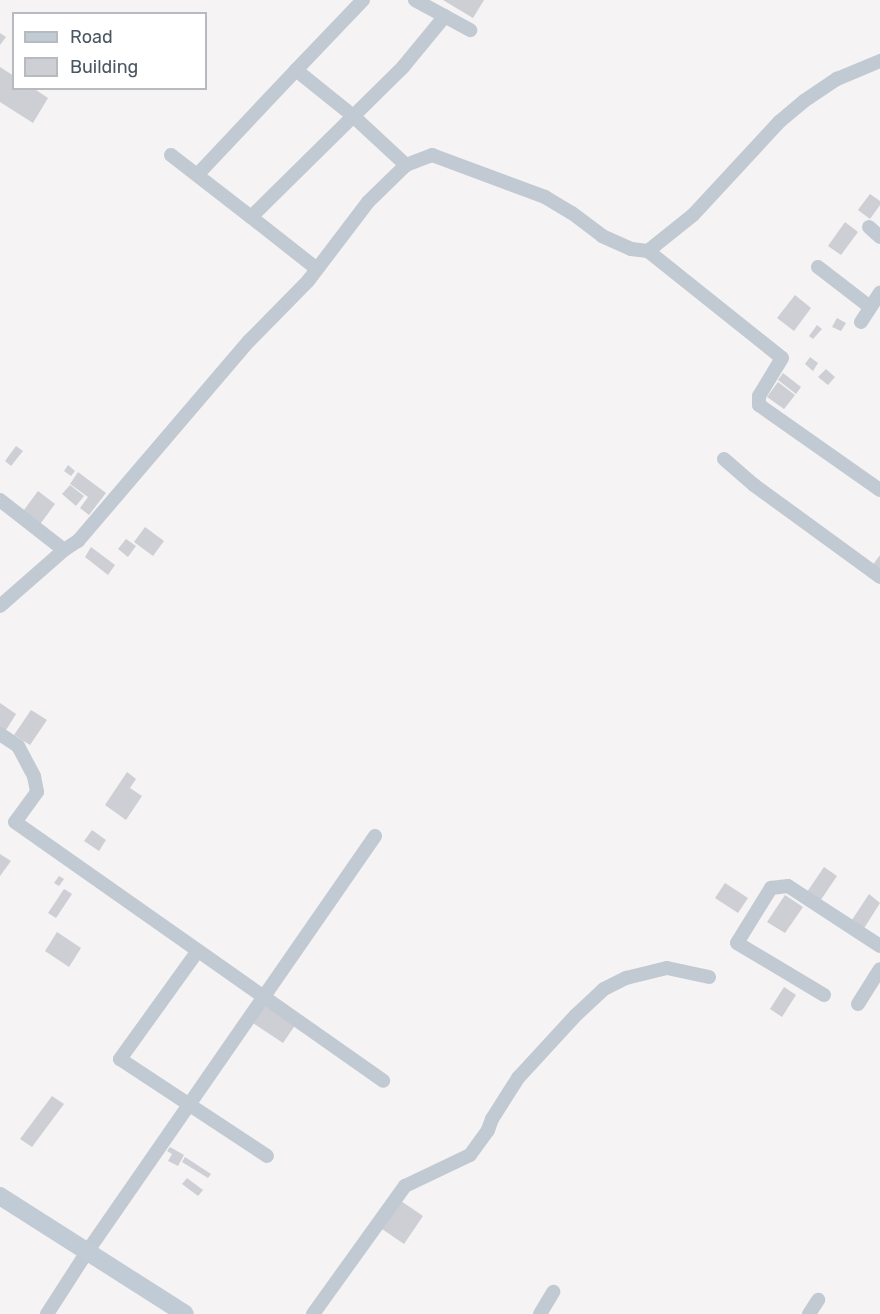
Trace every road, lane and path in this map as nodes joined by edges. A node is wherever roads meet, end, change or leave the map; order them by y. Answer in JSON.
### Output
{"nodes":[{"id":1,"x":363,"y":0,"type":"edge"},
{"id":2,"x":415,"y":0,"type":"edge"},
{"id":3,"x":445,"y":16,"type":"junction"},
{"id":4,"x":470,"y":30,"type":"dead end"},
{"id":5,"x":880,"y":61,"type":"edge"},
{"id":6,"x":296,"y":70,"type":"junction"},
{"id":7,"x":352,"y":115,"type":"junction"},
{"id":8,"x":171,"y":155,"type":"dead end"},
{"id":9,"x":406,"y":165,"type":"junction"},
{"id":10,"x":198,"y":174,"type":"junction"},
{"id":11,"x":251,"y":217,"type":"junction"},
{"id":12,"x":648,"y":251,"type":"junction"},
{"id":13,"x":818,"y":267,"type":"dead end"},
{"id":14,"x":317,"y":269,"type":"junction"},
{"id":15,"x":880,"y":293,"type":"edge"},
{"id":16,"x":870,"y":308,"type":"junction"},
{"id":17,"x":861,"y":322,"type":"dead end"},
{"id":18,"x":724,"y":459,"type":"dead end"},
{"id":19,"x":880,"y":490,"type":"edge"},
{"id":20,"x":0,"y":500,"type":"edge"},
{"id":21,"x":64,"y":550,"type":"junction"},
{"id":22,"x":880,"y":577,"type":"edge"},
{"id":23,"x":0,"y":606,"type":"edge"},
{"id":24,"x":0,"y":734,"type":"edge"},
{"id":25,"x":375,"y":836,"type":"dead end"},
{"id":26,"x":880,"y":946,"type":"edge"},
{"id":27,"x":197,"y":952,"type":"junction"},
{"id":28,"x":880,"y":969,"type":"edge"},
{"id":29,"x":709,"y":977,"type":"dead end"},
{"id":30,"x":824,"y":994,"type":"dead end"},
{"id":31,"x":264,"y":999,"type":"junction"},
{"id":32,"x":858,"y":1004,"type":"dead end"},
{"id":33,"x":383,"y":1081,"type":"dead end"},
{"id":34,"x":190,"y":1105,"type":"junction"},
{"id":35,"x":267,"y":1156,"type":"dead end"},
{"id":36,"x":0,"y":1196,"type":"edge"},
{"id":37,"x":87,"y":1252,"type":"junction"},
{"id":38,"x":554,"y":1292,"type":"dead end"},
{"id":39,"x":818,"y":1300,"type":"dead end"},
{"id":40,"x":47,"y":1314,"type":"edge"},
{"id":41,"x":185,"y":1314,"type":"edge"},
{"id":42,"x":313,"y":1314,"type":"edge"},
{"id":43,"x":540,"y":1314,"type":"edge"},
{"id":44,"x":809,"y":1314,"type":"edge"}],
"edges":[{"from":1,"to":6,"type":"street"},
{"from":2,"to":3,"type":"street"},
{"from":3,"to":4,"type":"street"},
{"from":3,"to":7,"type":"street"},
{"from":5,"to":12,"type":"street"},
{"from":6,"to":7,"type":"street"},
{"from":6,"to":10,"type":"street"},
{"from":7,"to":9,"type":"street"},
{"from":7,"to":11,"type":"street"},
{"from":8,"to":10,"type":"street"},
{"from":9,"to":12,"type":"street"},
{"from":9,"to":14,"type":"street"},
{"from":10,"to":11,"type":"street"},
{"from":11,"to":14,"type":"street"},
{"from":12,"to":19,"type":"street"},
{"from":13,"to":16,"type":"street"},
{"from":14,"to":21,"type":"street"},
{"from":15,"to":16,"type":"street"},
{"from":16,"to":17,"type":"street"},
{"from":18,"to":22,"type":"street"},
{"from":20,"to":21,"type":"street"},
{"from":21,"to":23,"type":"street"},
{"from":24,"to":27,"type":"street"},
{"from":25,"to":31,"type":"street"},
{"from":26,"to":30,"type":"street"},
{"from":27,"to":31,"type":"street"},
{"from":27,"to":34,"type":"street"},
{"from":28,"to":32,"type":"street"},
{"from":29,"to":42,"type":"street"},
{"from":31,"to":33,"type":"street"},
{"from":31,"to":34,"type":"street"},
{"from":34,"to":35,"type":"street"},
{"from":34,"to":37,"type":"street"},
{"from":36,"to":37,"type":"street"},
{"from":37,"to":40,"type":"street"},
{"from":37,"to":41,"type":"street"},
{"from":38,"to":43,"type":"street"},
{"from":39,"to":44,"type":"street"}]}
